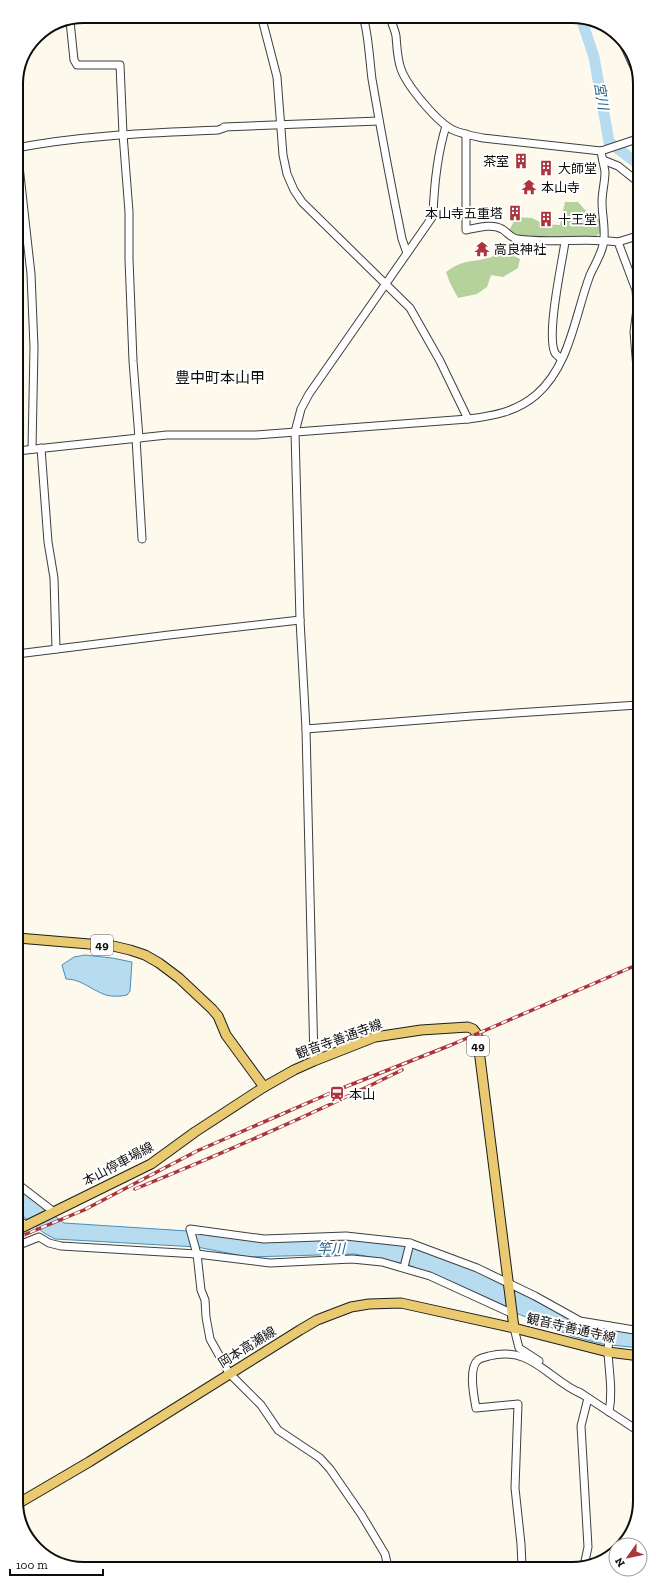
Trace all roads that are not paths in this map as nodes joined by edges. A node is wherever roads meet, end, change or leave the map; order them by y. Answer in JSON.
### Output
{"nodes":[{"id":1,"x":263,"y":23,"type":"edge"},
{"id":2,"x":365,"y":23,"type":"edge"},
{"id":3,"x":392,"y":23,"type":"edge"},
{"id":4,"x":70,"y":25,"type":"edge"},
{"id":5,"x":379,"y":121,"type":"junction"},
{"id":6,"x":281,"y":124,"type":"junction"},
{"id":7,"x":446,"y":126,"type":"junction"},
{"id":8,"x":123,"y":134,"type":"junction"},
{"id":9,"x":466,"y":134,"type":"junction"},
{"id":10,"x":633,"y":141,"type":"edge"},
{"id":11,"x":23,"y":147,"type":"edge"},
{"id":12,"x":603,"y":150,"type":"junction"},
{"id":13,"x":603,"y":160,"type":"junction"},
{"id":14,"x":633,"y":178,"type":"edge"},
{"id":15,"x":23,"y":202,"type":"edge"},
{"id":16,"x":633,"y":237,"type":"edge"},
{"id":17,"x":604,"y":240,"type":"junction"},
{"id":18,"x":565,"y":242,"type":"junction"},
{"id":19,"x":618,"y":242,"type":"junction"},
{"id":20,"x":407,"y":253,"type":"junction"},
{"id":21,"x":633,"y":282,"type":"edge"},
{"id":22,"x":385,"y":284,"type":"junction"},
{"id":23,"x":561,"y":360,"type":"junction"},
{"id":24,"x":468,"y":418,"type":"junction"},
{"id":25,"x":295,"y":432,"type":"junction"},
{"id":26,"x":137,"y":438,"type":"junction"},
{"id":27,"x":41,"y":448,"type":"junction"},
{"id":28,"x":32,"y":449,"type":"junction"},
{"id":29,"x":23,"y":450,"type":"edge"},
{"id":30,"x":142,"y":539,"type":"dead end"},
{"id":31,"x":300,"y":620,"type":"junction"},
{"id":32,"x":56,"y":649,"type":"junction"},
{"id":33,"x":23,"y":653,"type":"edge"},
{"id":34,"x":633,"y":705,"type":"edge"},
{"id":35,"x":306,"y":729,"type":"junction"},
{"id":36,"x":23,"y":938,"type":"edge"},
{"id":37,"x":314,"y":1061,"type":"junction"},
{"id":38,"x":264,"y":1087,"type":"junction"},
{"id":39,"x":23,"y":1188,"type":"edge"},
{"id":40,"x":54,"y":1212,"type":"junction"},
{"id":41,"x":23,"y":1227,"type":"edge"},
{"id":42,"x":23,"y":1244,"type":"edge"},
{"id":43,"x":410,"y":1244,"type":"junction"},
{"id":44,"x":196,"y":1252,"type":"junction"},
{"id":45,"x":404,"y":1266,"type":"junction"},
{"id":46,"x":508,"y":1284,"type":"junction"},
{"id":47,"x":511,"y":1313,"type":"junction"},
{"id":48,"x":610,"y":1327,"type":"junction"},
{"id":49,"x":514,"y":1328,"type":"junction"},
{"id":50,"x":633,"y":1330,"type":"edge"},
{"id":51,"x":608,"y":1350,"type":"junction"},
{"id":52,"x":633,"y":1355,"type":"edge"},
{"id":53,"x":229,"y":1373,"type":"junction"},
{"id":54,"x":585,"y":1396,"type":"junction"},
{"id":55,"x":609,"y":1412,"type":"junction"},
{"id":56,"x":633,"y":1427,"type":"edge"},
{"id":57,"x":23,"y":1501,"type":"edge"},
{"id":58,"x":585,"y":1560,"type":"edge"},
{"id":59,"x":387,"y":1562,"type":"edge"},
{"id":60,"x":522,"y":1562,"type":"edge"}],
"edges":[{"from":1,"to":6,"type":"street"},
{"from":2,"to":5,"type":"street"},
{"from":3,"to":7,"type":"street"},
{"from":4,"to":8,"type":"street"},
{"from":5,"to":6,"type":"street"},
{"from":5,"to":20,"type":"street"},
{"from":6,"to":8,"type":"street"},
{"from":6,"to":22,"type":"street"},
{"from":7,"to":9,"type":"street"},
{"from":7,"to":20,"type":"street"},
{"from":8,"to":11,"type":"street"},
{"from":8,"to":26,"type":"street"},
{"from":9,"to":12,"type":"street"},
{"from":9,"to":18,"type":"street"},
{"from":10,"to":12,"type":"street"},
{"from":12,"to":13,"type":"street"},
{"from":13,"to":14,"type":"street"},
{"from":13,"to":17,"type":"street"},
{"from":15,"to":28,"type":"street"},
{"from":16,"to":19,"type":"street"},
{"from":17,"to":18,"type":"street"},
{"from":17,"to":19,"type":"street"},
{"from":17,"to":23,"type":"street"},
{"from":18,"to":23,"type":"street"},
{"from":19,"to":21,"type":"street"},
{"from":20,"to":22,"type":"street"},
{"from":22,"to":24,"type":"street"},
{"from":22,"to":25,"type":"street"},
{"from":23,"to":24,"type":"street"},
{"from":24,"to":25,"type":"street"},
{"from":25,"to":26,"type":"street"},
{"from":25,"to":31,"type":"street"},
{"from":26,"to":27,"type":"street"},
{"from":26,"to":30,"type":"street"},
{"from":27,"to":28,"type":"street"},
{"from":27,"to":32,"type":"street"},
{"from":28,"to":29,"type":"street"},
{"from":31,"to":32,"type":"street"},
{"from":31,"to":35,"type":"street"},
{"from":32,"to":33,"type":"street"},
{"from":34,"to":35,"type":"street"},
{"from":35,"to":37,"type":"street"},
{"from":36,"to":38,"type":"main road","number":"49"},
{"from":37,"to":38,"type":"main road","name":"観音寺善通寺線","number":"49"},
{"from":37,"to":46,"type":"main road","name":"観音寺善通寺線","number":"49"},
{"from":38,"to":40,"type":"main road","name":"本山停車場線"},
{"from":39,"to":40,"type":"street"},
{"from":40,"to":41,"type":"main road","name":"本山停車場線"},
{"from":42,"to":44,"type":"street"},
{"from":43,"to":44,"type":"street"},
{"from":43,"to":45,"type":"street"},
{"from":43,"to":46,"type":"street"},
{"from":44,"to":45,"type":"street"},
{"from":44,"to":53,"type":"street"},
{"from":45,"to":47,"type":"street"},
{"from":46,"to":47,"type":"main road","name":"観音寺善通寺線","number":"49"},
{"from":46,"to":48,"type":"street"},
{"from":47,"to":49,"type":"main road","name":"観音寺善通寺線","number":"49"},
{"from":48,"to":50,"type":"street"},
{"from":48,"to":51,"type":"street"},
{"from":49,"to":51,"type":"main road","name":"観音寺善通寺線"},
{"from":49,"to":53,"type":"main road","name":"岡本高瀬線"},
{"from":49,"to":54,"type":"street"},
{"from":51,"to":52,"type":"main road","name":"観音寺善通寺線"},
{"from":51,"to":55,"type":"street"},
{"from":53,"to":57,"type":"main road","name":"岡本高瀬線"},
{"from":53,"to":59,"type":"street"},
{"from":54,"to":55,"type":"street"},
{"from":54,"to":58,"type":"street"},
{"from":54,"to":60,"type":"street"},
{"from":55,"to":56,"type":"street"}]}
